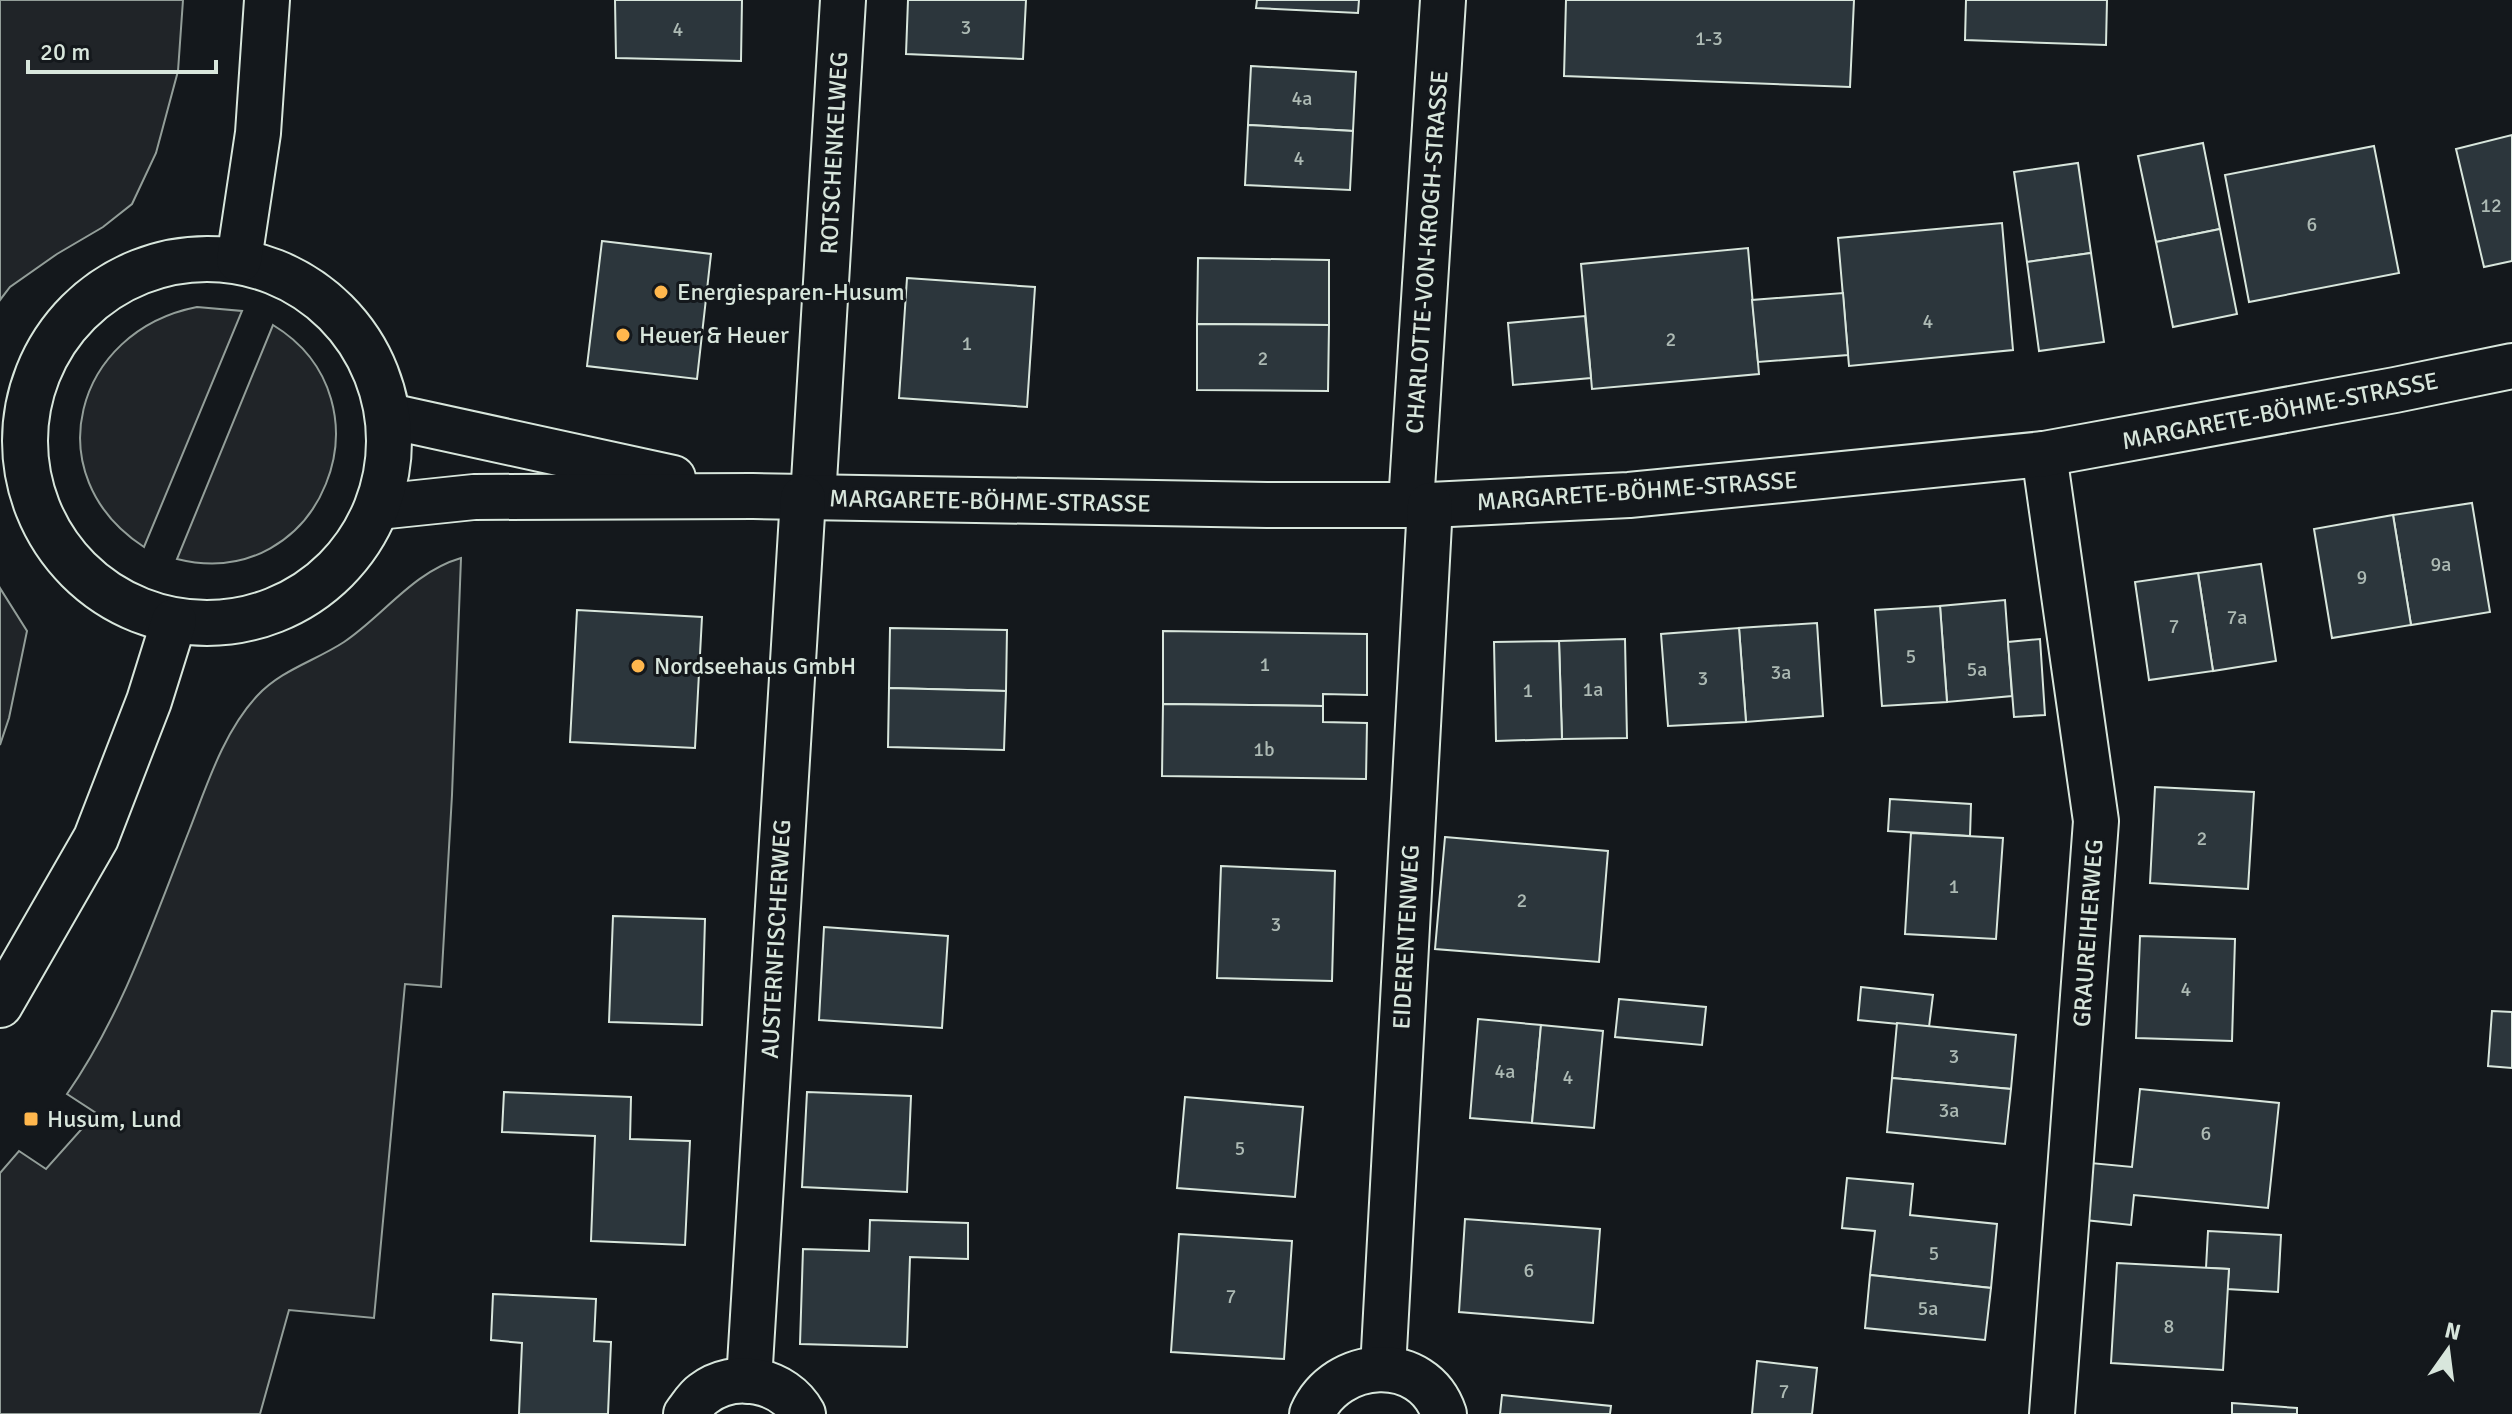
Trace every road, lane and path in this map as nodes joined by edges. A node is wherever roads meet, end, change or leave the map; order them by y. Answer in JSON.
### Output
{"nodes":[{"id":1,"x":267,"y":0,"type":"edge"},
{"id":2,"x":843,"y":0,"type":"edge"},
{"id":3,"x":1443,"y":0,"type":"edge"},
{"id":4,"x":239,"y":260,"type":"junction"},
{"id":5,"x":2512,"y":366,"type":"edge"},
{"id":6,"x":389,"y":416,"type":"junction"},
{"id":7,"x":2044,"y":454,"type":"junction"},
{"id":8,"x":753,"y":496,"type":"junction"},
{"id":9,"x":808,"y":498,"type":"junction"},
{"id":10,"x":1420,"y":504,"type":"junction"},
{"id":11,"x":378,"y":507,"type":"junction"},
{"id":12,"x":174,"y":621,"type":"junction"},
{"id":13,"x":0,"y":1005,"type":"edge"},
{"id":14,"x":1383,"y":1369,"type":"junction"},
{"id":15,"x":749,"y":1381,"type":"junction"},
{"id":16,"x":686,"y":1414,"type":"edge"},
{"id":17,"x":803,"y":1414,"type":"edge"},
{"id":18,"x":1312,"y":1414,"type":"edge"},
{"id":19,"x":1444,"y":1414,"type":"edge"},
{"id":20,"x":2052,"y":1414,"type":"edge"}],
"edges":[{"from":1,"to":4,"type":"street"},
{"from":2,"to":9,"type":"street","name":"ROTSCHENKELWEG"},
{"from":3,"to":10,"type":"street","name":"CHARLOTTE-VON-KROGH-STRASSE"},
{"from":4,"to":6,"type":"street"},
{"from":4,"to":12,"type":"street"},
{"from":5,"to":7,"type":"street","name":"MARGARETE-BÖHME-STRASSE"},
{"from":6,"to":8,"type":"street","name":"MARGARETE-BÖHME-STRASSE"},
{"from":6,"to":11,"type":"street"},
{"from":7,"to":10,"type":"street","name":"MARGARETE-BÖHME-STRASSE"},
{"from":7,"to":20,"type":"street","name":"GRAUREIHERWEG"},
{"from":8,"to":9,"type":"street","name":"MARGARETE-BÖHME-STRASSE"},
{"from":8,"to":11,"type":"street","name":"MARGARETE-BÖHME-STRASSE"},
{"from":9,"to":10,"type":"street","name":"MARGARETE-BÖHME-STRASSE"},
{"from":9,"to":15,"type":"street","name":"AUSTERNFISCHERWEG"},
{"from":10,"to":14,"type":"street","name":"EIDERENTENWEG"},
{"from":11,"to":12,"type":"street"},
{"from":12,"to":13,"type":"street"},
{"from":14,"to":18,"type":"street"},
{"from":14,"to":19,"type":"street"},
{"from":15,"to":16,"type":"street"},
{"from":15,"to":17,"type":"street"}]}
